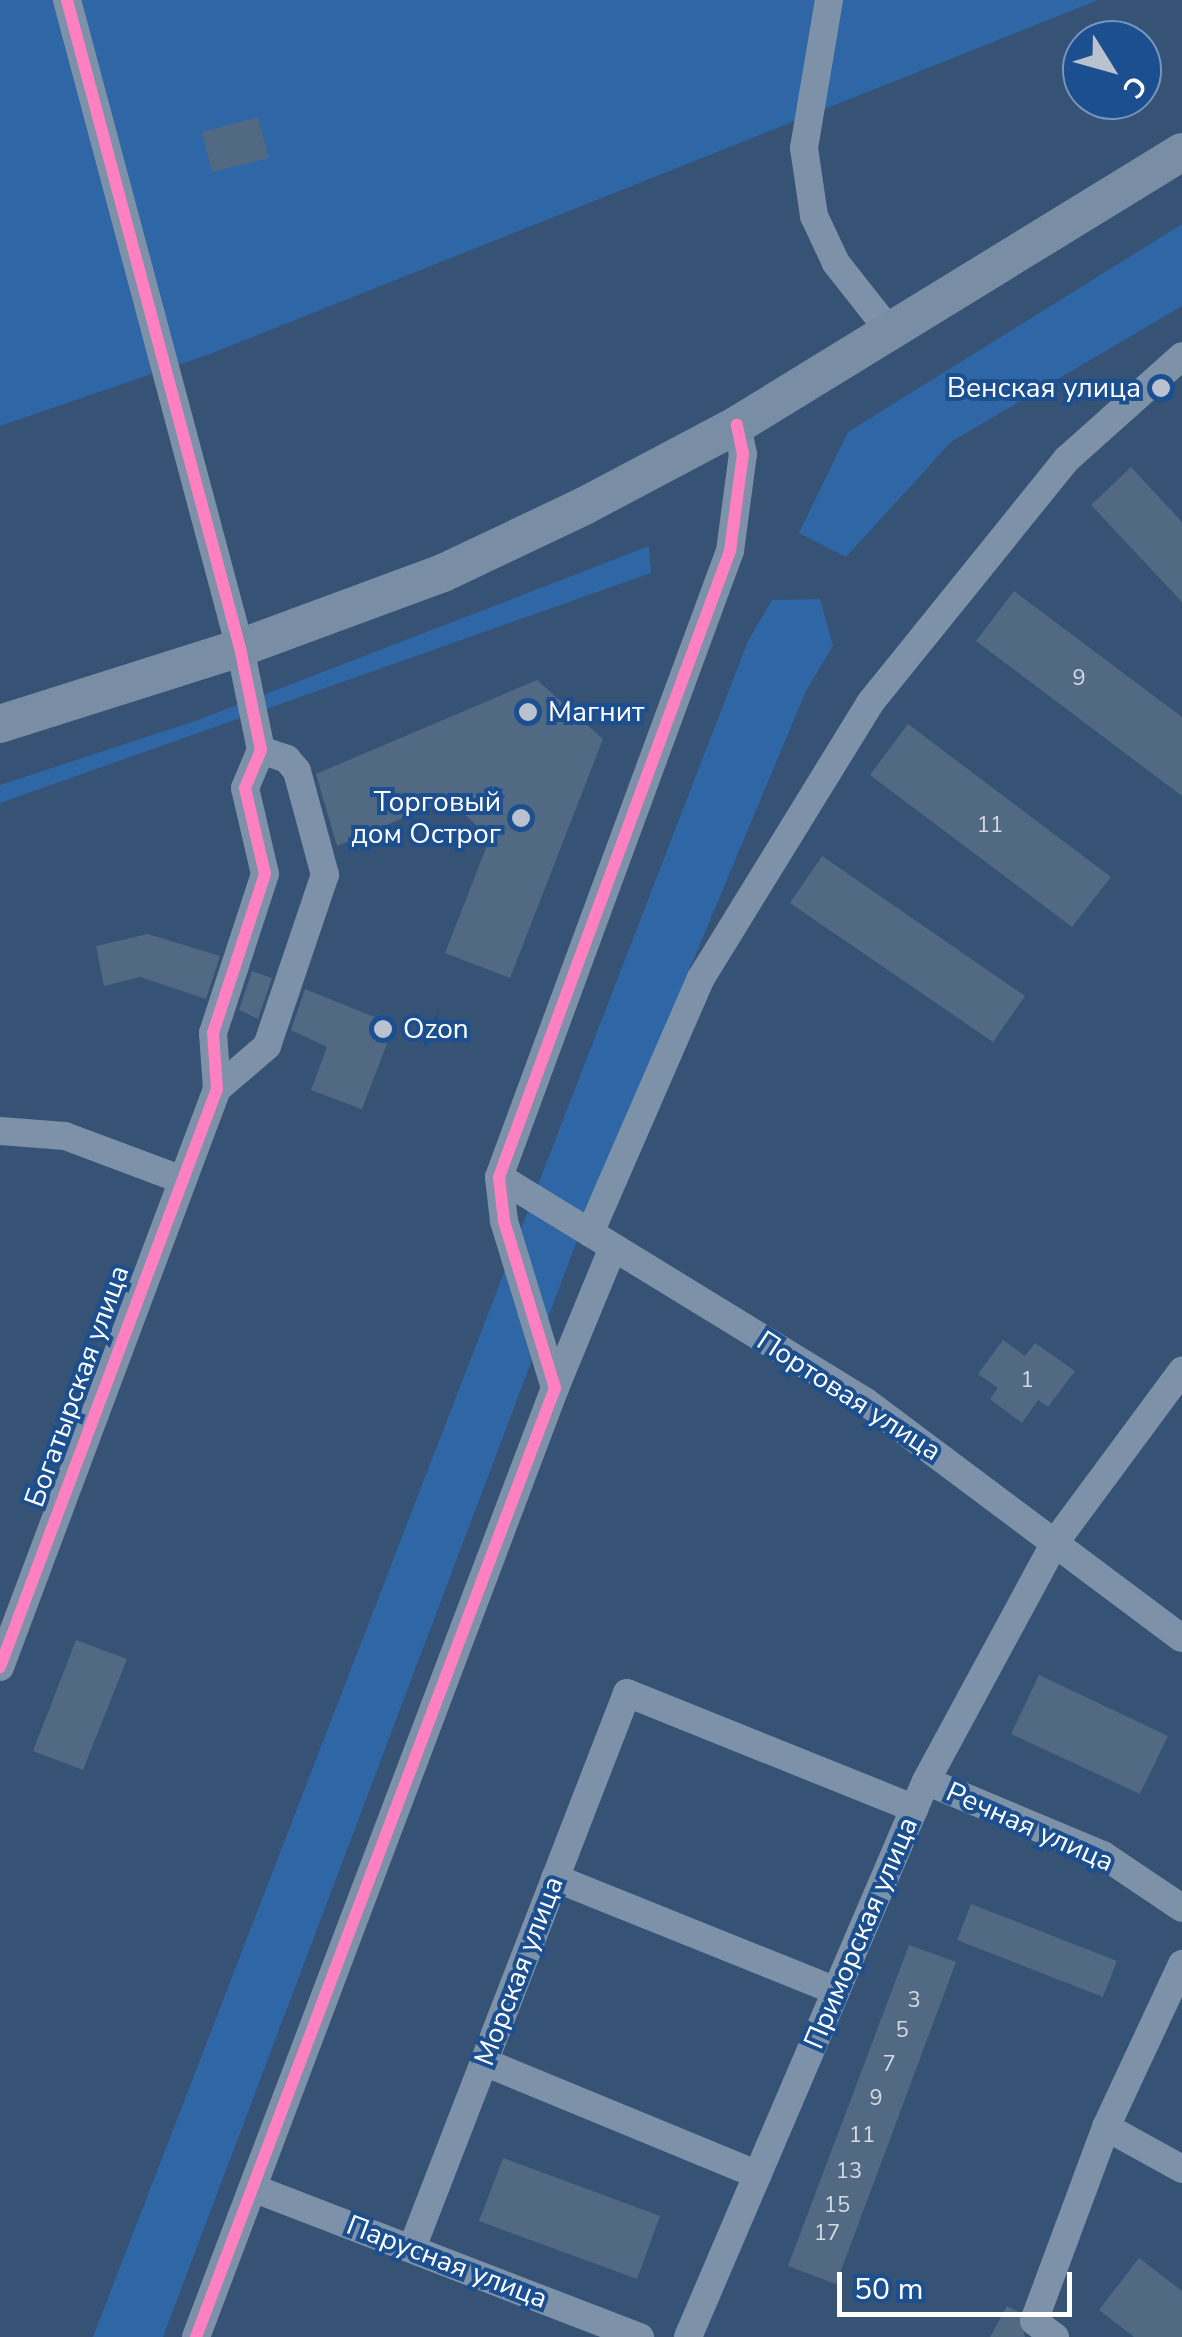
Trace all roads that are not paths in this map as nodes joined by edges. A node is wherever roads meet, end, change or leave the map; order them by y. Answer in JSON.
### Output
{"nodes":[{"id":1,"x":67,"y":0,"type":"edge"},
{"id":2,"x":829,"y":0,"type":"edge"},
{"id":3,"x":1182,"y":152,"type":"edge"},
{"id":4,"x":888,"y":329,"type":"junction"},
{"id":5,"x":1182,"y":356,"type":"edge"},
{"id":6,"x":737,"y":425,"type":"junction"},
{"id":7,"x":240,"y":648,"type":"junction"},
{"id":8,"x":0,"y":724,"type":"edge"},
{"id":9,"x":261,"y":750,"type":"junction"},
{"id":10,"x":217,"y":1090,"type":"junction"},
{"id":11,"x":0,"y":1131,"type":"edge"},
{"id":12,"x":499,"y":1177,"type":"junction"},
{"id":13,"x":180,"y":1179,"type":"junction"},
{"id":14,"x":601,"y":1240,"type":"junction"},
{"id":15,"x":1182,"y":1372,"type":"edge"},
{"id":16,"x":555,"y":1388,"type":"junction"},
{"id":17,"x":1056,"y":1540,"type":"junction"},
{"id":18,"x":1182,"y":1638,"type":"edge"},
{"id":19,"x":0,"y":1667,"type":"edge"},
{"id":20,"x":926,"y":1781,"type":"junction"},
{"id":21,"x":915,"y":1809,"type":"junction"},
{"id":22,"x":555,"y":1878,"type":"junction"},
{"id":23,"x":1182,"y":1908,"type":"edge"},
{"id":24,"x":1182,"y":1964,"type":"edge"},
{"id":25,"x":836,"y":1991,"type":"junction"},
{"id":26,"x":484,"y":2062,"type":"junction"},
{"id":27,"x":1106,"y":2127,"type":"junction"},
{"id":28,"x":1182,"y":2169,"type":"edge"},
{"id":29,"x":758,"y":2175,"type":"junction"},
{"id":30,"x":253,"y":2188,"type":"junction"},
{"id":31,"x":412,"y":2248,"type":"junction"},
{"id":32,"x":196,"y":2337,"type":"edge"},
{"id":33,"x":640,"y":2337,"type":"edge"},
{"id":34,"x":688,"y":2337,"type":"edge"},
{"id":35,"x":1054,"y":2337,"type":"edge"}],
"edges":[{"from":1,"to":7,"type":"street"},
{"from":2,"to":4,"type":"street"},
{"from":3,"to":4,"type":"street"},
{"from":4,"to":6,"type":"street"},
{"from":5,"to":14,"type":"street"},
{"from":6,"to":7,"type":"street"},
{"from":6,"to":12,"type":"street"},
{"from":7,"to":8,"type":"street"},
{"from":7,"to":9,"type":"street"},
{"from":9,"to":10,"type":"street"},
{"from":9,"to":10,"type":"street"},
{"from":10,"to":13,"type":"street","name":"Богатырская улица"},
{"from":11,"to":13,"type":"street"},
{"from":12,"to":14,"type":"street","name":"Портовая улица"},
{"from":12,"to":16,"type":"street"},
{"from":13,"to":19,"type":"street","name":"Богатырская улица"},
{"from":14,"to":16,"type":"street"},
{"from":14,"to":17,"type":"street","name":"Портовая улица"},
{"from":15,"to":17,"type":"street","name":"Приморская улица"},
{"from":16,"to":30,"type":"street"},
{"from":17,"to":18,"type":"street","name":"Портовая улица"},
{"from":17,"to":20,"type":"street","name":"Приморская улица"},
{"from":20,"to":21,"type":"street","name":"Приморская улица"},
{"from":20,"to":23,"type":"street","name":"Речная улица"},
{"from":21,"to":22,"type":"street","name":"Морская улица"},
{"from":21,"to":25,"type":"street","name":"Приморская улица"},
{"from":22,"to":25,"type":"street"},
{"from":22,"to":26,"type":"street","name":"Морская улица"},
{"from":24,"to":27,"type":"street"},
{"from":25,"to":29,"type":"street","name":"Приморская улица"},
{"from":26,"to":29,"type":"street"},
{"from":26,"to":31,"type":"street","name":"Морская улица"},
{"from":27,"to":28,"type":"street"},
{"from":27,"to":35,"type":"street"},
{"from":29,"to":34,"type":"street","name":"Приморская улица"},
{"from":30,"to":31,"type":"street","name":"Парусная улица"},
{"from":30,"to":32,"type":"street"},
{"from":31,"to":33,"type":"street","name":"Парусная улица"}]}
